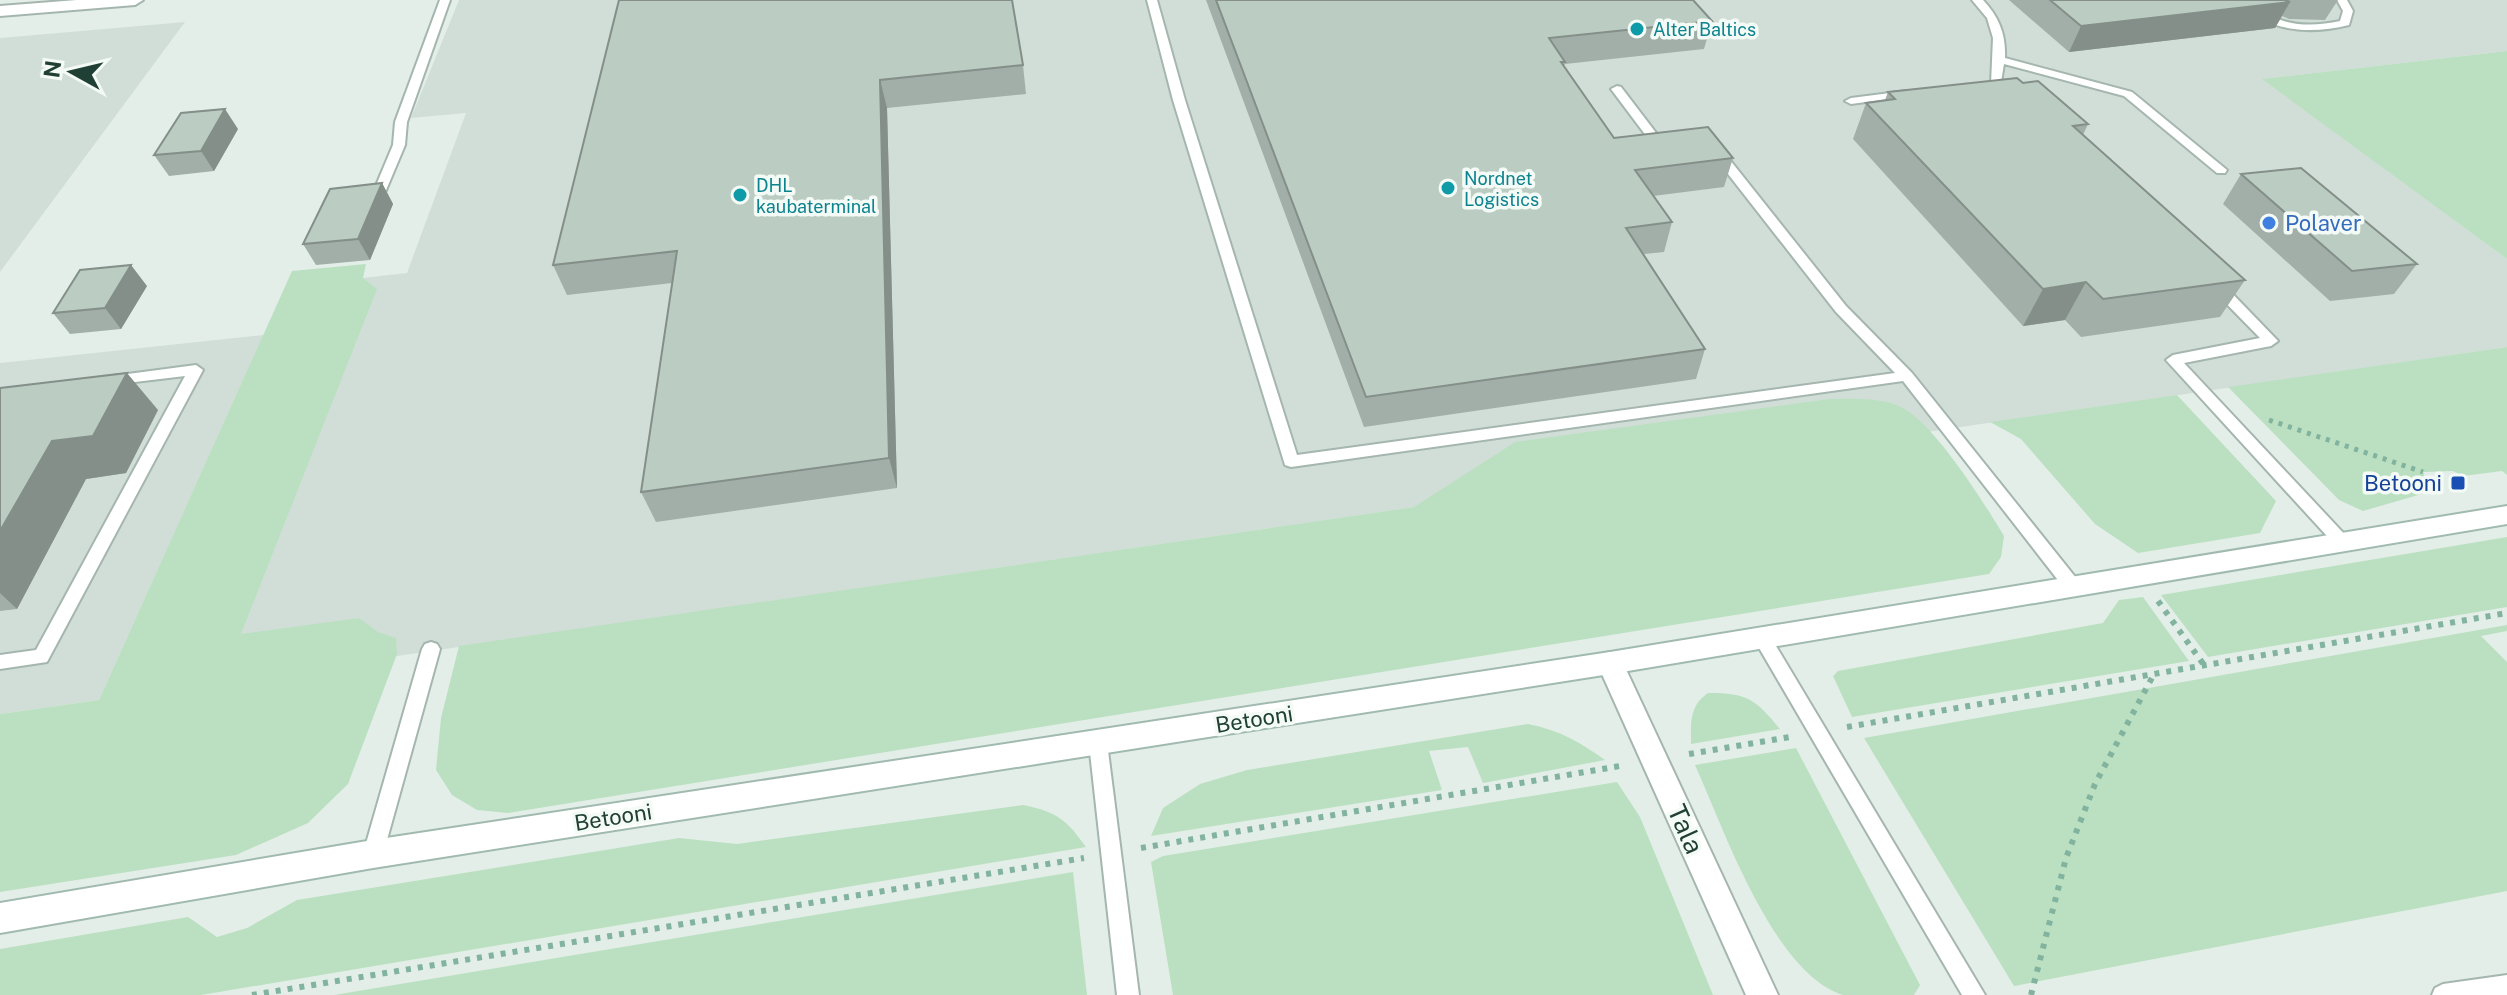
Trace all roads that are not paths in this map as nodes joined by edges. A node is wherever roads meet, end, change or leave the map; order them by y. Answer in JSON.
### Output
{"nodes":[{"id":1,"x":135,"y":0,"type":"edge"},
{"id":2,"x":445,"y":0,"type":"edge"},
{"id":3,"x":1152,"y":0,"type":"edge"},
{"id":4,"x":1977,"y":0,"type":"edge"},
{"id":5,"x":2242,"y":0,"type":"edge"},
{"id":6,"x":2342,"y":0,"type":"edge"},
{"id":7,"x":0,"y":11,"type":"edge"},
{"id":8,"x":2000,"y":60,"type":"junction"},
{"id":9,"x":1617,"y":89,"type":"dead end"},
{"id":10,"x":1923,"y":92,"type":"edge"},
{"id":11,"x":2007,"y":93,"type":"edge"},
{"id":12,"x":1851,"y":101,"type":"dead end"},
{"id":13,"x":2221,"y":170,"type":"dead end"},
{"id":14,"x":378,"y":195,"type":"edge"},
{"id":15,"x":2206,"y":275,"type":"edge"},
{"id":16,"x":1907,"y":376,"type":"junction"},
{"id":17,"x":91,"y":382,"type":"edge"},
{"id":18,"x":2507,"y":515,"type":"edge"},
{"id":19,"x":2343,"y":543,"type":"junction"},
{"id":20,"x":2074,"y":588,"type":"junction"},
{"id":21,"x":1761,"y":636,"type":"junction"},
{"id":22,"x":431,"y":649,"type":"dead end"},
{"id":23,"x":0,"y":662,"type":"edge"},
{"id":24,"x":1610,"y":663,"type":"junction"},
{"id":25,"x":1098,"y":743,"type":"junction"},
{"id":26,"x":373,"y":854,"type":"junction"},
{"id":27,"x":0,"y":918,"type":"edge"},
{"id":28,"x":2507,"y":985,"type":"edge"},
{"id":29,"x":1128,"y":995,"type":"edge"},
{"id":30,"x":1762,"y":995,"type":"edge"},
{"id":31,"x":1974,"y":995,"type":"edge"},
{"id":32,"x":2443,"y":995,"type":"edge"}],
"edges":[{"from":1,"to":7,"type":"street"},
{"from":2,"to":14,"type":"lane"},
{"from":3,"to":16,"type":"lane"},
{"from":4,"to":8,"type":"lane"},
{"from":5,"to":6,"type":"lane"},
{"from":8,"to":11,"type":"lane"},
{"from":8,"to":13,"type":"lane"},
{"from":9,"to":16,"type":"lane"},
{"from":10,"to":12,"type":"lane"},
{"from":15,"to":19,"type":"lane"},
{"from":16,"to":20,"type":"lane"},
{"from":17,"to":23,"type":"lane"},
{"from":18,"to":19,"type":"street","name":"Betooni"},
{"from":19,"to":20,"type":"street","name":"Betooni"},
{"from":20,"to":21,"type":"street","name":"Betooni"},
{"from":21,"to":24,"type":"street","name":"Betooni"},
{"from":21,"to":31,"type":"lane"},
{"from":22,"to":26,"type":"lane"},
{"from":24,"to":25,"type":"street","name":"Betooni"},
{"from":24,"to":30,"type":"street","name":"Tala"},
{"from":25,"to":26,"type":"street","name":"Betooni"},
{"from":25,"to":29,"type":"lane"},
{"from":26,"to":27,"type":"street","name":"Betooni"},
{"from":28,"to":32,"type":"lane"}]}
